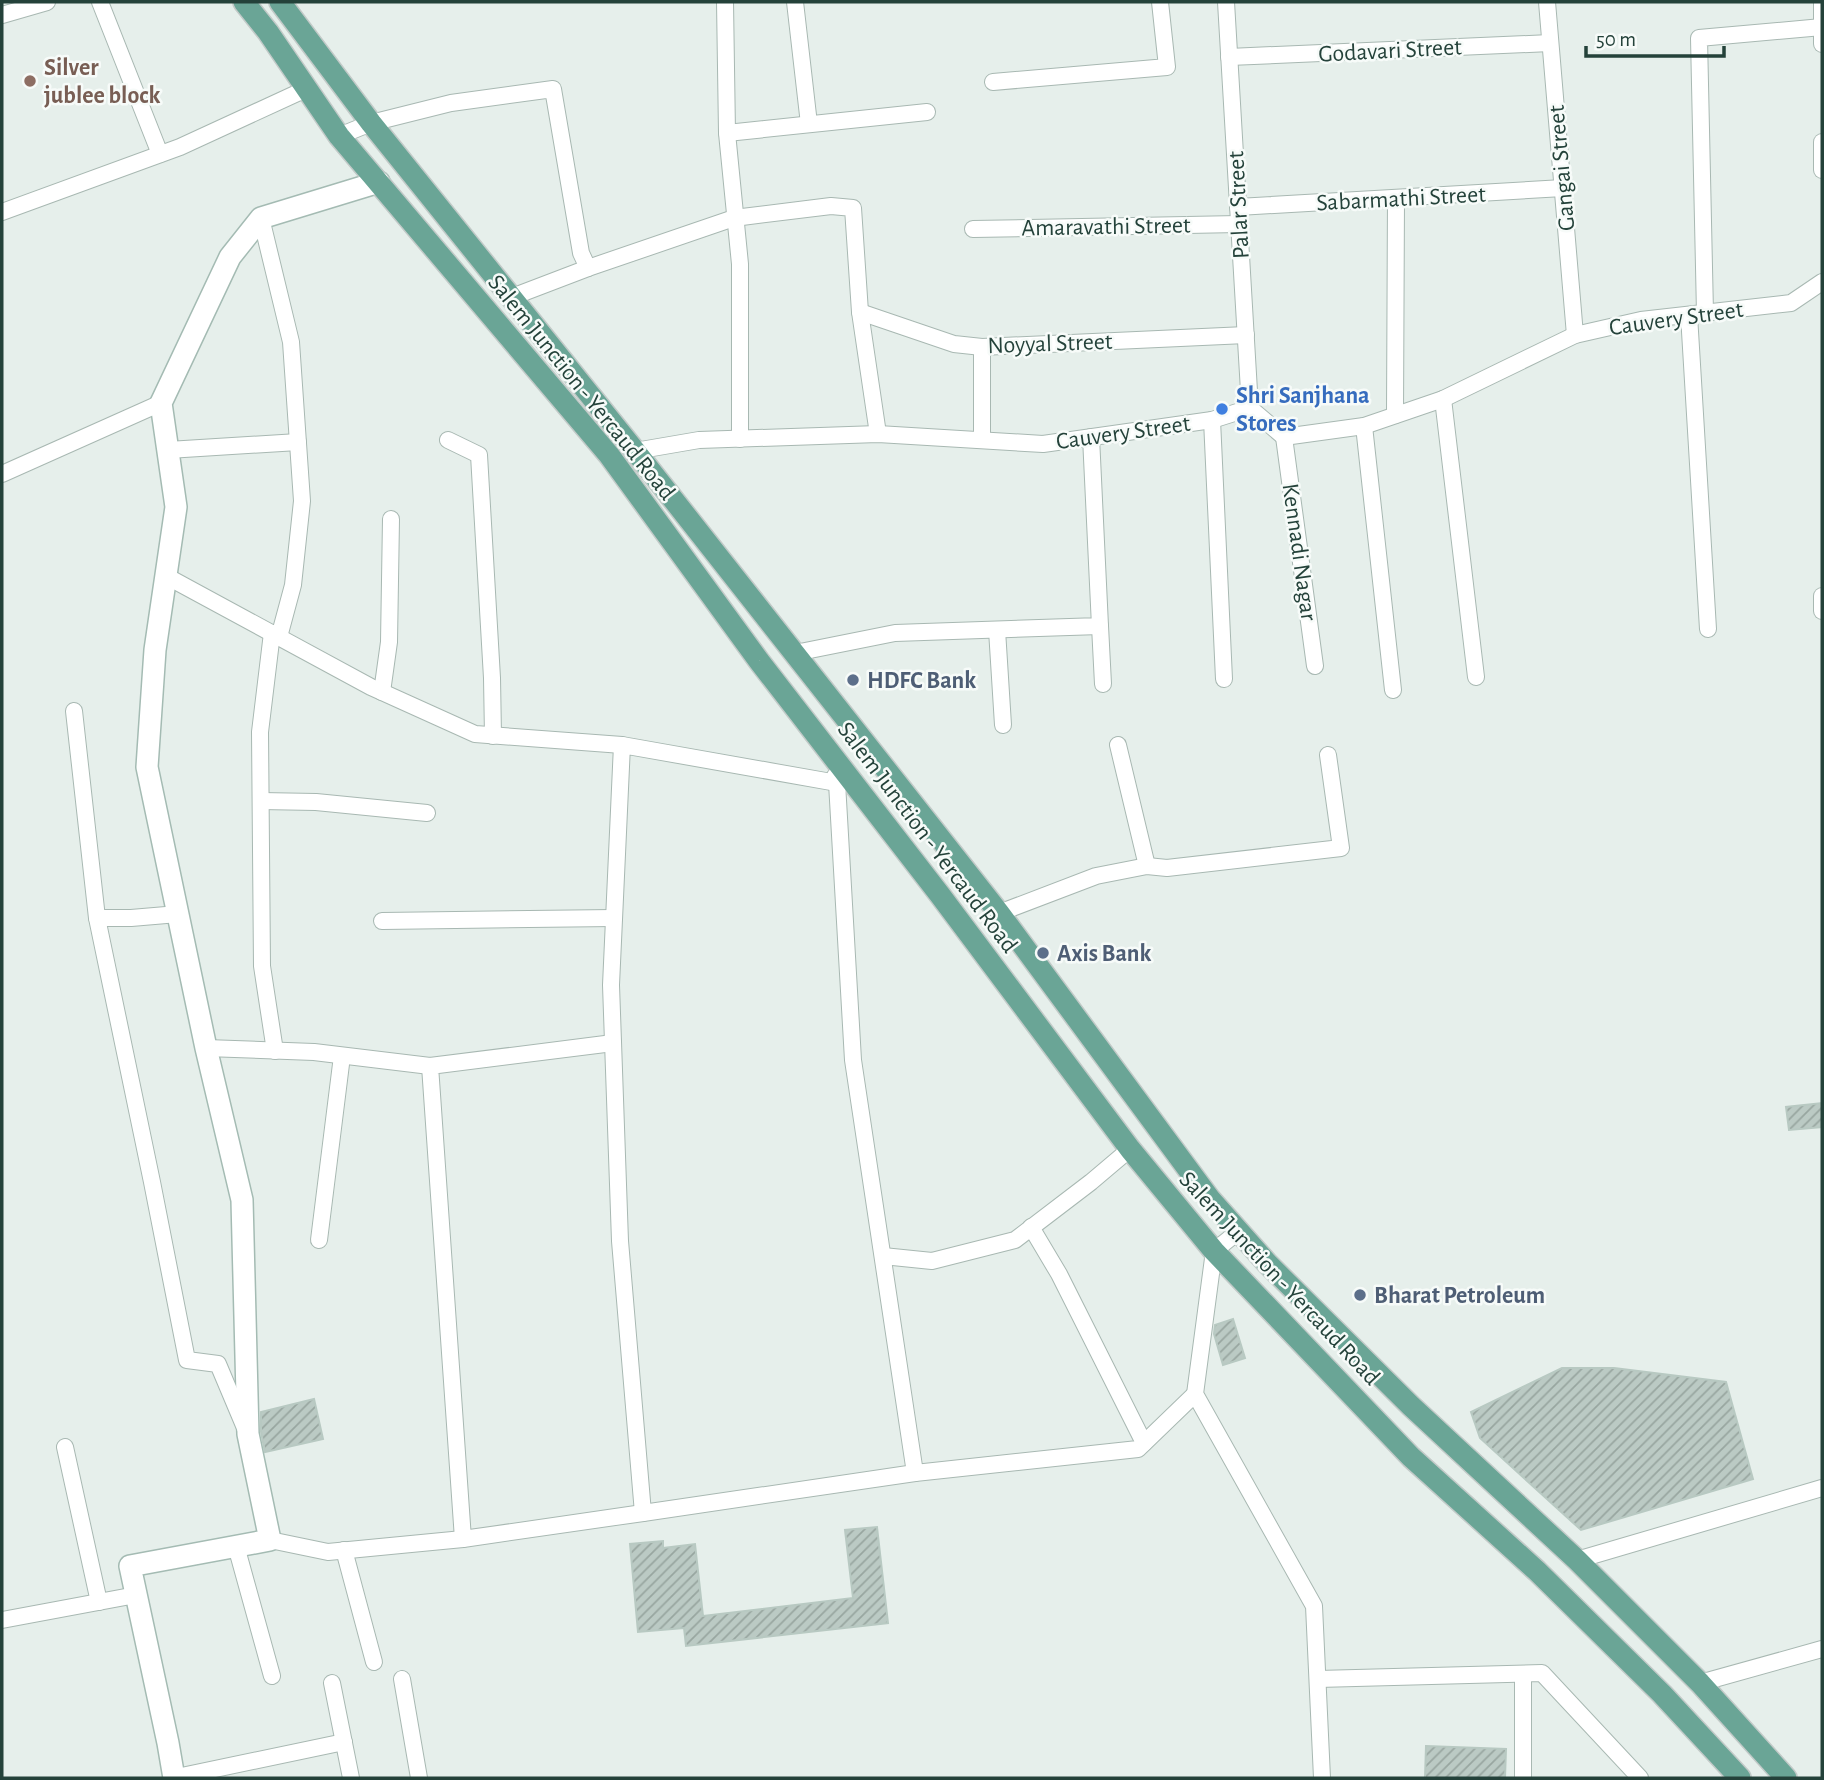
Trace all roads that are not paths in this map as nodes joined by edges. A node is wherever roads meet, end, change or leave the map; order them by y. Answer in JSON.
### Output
{"nodes":[{"id":1,"x":47,"y":2,"type":"edge"},
{"id":2,"x":100,"y":2,"type":"edge"},
{"id":3,"x":244,"y":2,"type":"edge"},
{"id":4,"x":725,"y":2,"type":"edge"},
{"id":5,"x":795,"y":2,"type":"edge"},
{"id":6,"x":1160,"y":2,"type":"edge"},
{"id":7,"x":1226,"y":2,"type":"edge"},
{"id":8,"x":1547,"y":2,"type":"edge"},
{"id":9,"x":1822,"y":2,"type":"edge"},
{"id":10,"x":287,"y":4,"type":"edge"},
{"id":11,"x":2,"y":15,"type":"edge"},
{"id":12,"x":1822,"y":27,"type":"edge"},
{"id":13,"x":1550,"y":43,"type":"junction"},
{"id":14,"x":1822,"y":44,"type":"edge"},
{"id":15,"x":1229,"y":57,"type":"junction"},
{"id":16,"x":993,"y":82,"type":"dead end"},
{"id":17,"x":306,"y":89,"type":"junction"},
{"id":18,"x":927,"y":112,"type":"dead end"},
{"id":19,"x":371,"y":123,"type":"junction"},
{"id":20,"x":809,"y":124,"type":"junction"},
{"id":21,"x":727,"y":132,"type":"junction"},
{"id":22,"x":339,"y":136,"type":"junction"},
{"id":23,"x":1822,"y":142,"type":"edge"},
{"id":24,"x":160,"y":154,"type":"junction"},
{"id":25,"x":1822,"y":170,"type":"edge"},
{"id":26,"x":379,"y":182,"type":"junction"},
{"id":27,"x":1563,"y":188,"type":"junction"},
{"id":28,"x":1396,"y":198,"type":"junction"},
{"id":29,"x":1238,"y":207,"type":"junction"},
{"id":30,"x":2,"y":212,"type":"edge"},
{"id":31,"x":261,"y":218,"type":"junction"},
{"id":32,"x":734,"y":218,"type":"junction"},
{"id":33,"x":1239,"y":224,"type":"junction"},
{"id":34,"x":973,"y":229,"type":"dead end"},
{"id":35,"x":588,"y":268,"type":"junction"},
{"id":36,"x":1822,"y":282,"type":"edge"},
{"id":37,"x":512,"y":297,"type":"junction"},
{"id":38,"x":860,"y":312,"type":"junction"},
{"id":39,"x":1697,"y":314,"type":"junction"},
{"id":40,"x":1246,"y":335,"type":"junction"},
{"id":41,"x":1575,"y":335,"type":"junction"},
{"id":42,"x":982,"y":347,"type":"junction"},
{"id":43,"x":1443,"y":399,"type":"junction"},
{"id":44,"x":161,"y":403,"type":"junction"},
{"id":45,"x":1250,"y":408,"type":"junction"},
{"id":46,"x":1395,"y":415,"type":"junction"},
{"id":47,"x":1212,"y":420,"type":"junction"},
{"id":48,"x":1364,"y":426,"type":"junction"},
{"id":49,"x":878,"y":434,"type":"junction"},
{"id":50,"x":1091,"y":437,"type":"junction"},
{"id":51,"x":1284,"y":437,"type":"junction"},
{"id":52,"x":740,"y":439,"type":"junction"},
{"id":53,"x":448,"y":440,"type":"dead end"},
{"id":54,"x":982,"y":440,"type":"junction"},
{"id":55,"x":298,"y":442,"type":"junction"},
{"id":56,"x":168,"y":450,"type":"junction"},
{"id":57,"x":635,"y":451,"type":"junction"},
{"id":58,"x":2,"y":474,"type":"edge"},
{"id":59,"x":391,"y":519,"type":"dead end"},
{"id":60,"x":166,"y":576,"type":"junction"},
{"id":61,"x":1822,"y":596,"type":"edge"},
{"id":62,"x":1822,"y":611,"type":"edge"},
{"id":63,"x":1100,"y":626,"type":"junction"},
{"id":64,"x":1707,"y":629,"type":"dead end"},
{"id":65,"x":998,"y":630,"type":"junction"},
{"id":66,"x":275,"y":635,"type":"junction"},
{"id":67,"x":795,"y":653,"type":"junction"},
{"id":68,"x":1315,"y":666,"type":"dead end"},
{"id":69,"x":1476,"y":677,"type":"dead end"},
{"id":70,"x":1224,"y":679,"type":"dead end"},
{"id":71,"x":1103,"y":684,"type":"dead end"},
{"id":72,"x":1393,"y":690,"type":"dead end"},
{"id":73,"x":383,"y":692,"type":"junction"},
{"id":74,"x":74,"y":711,"type":"dead end"},
{"id":75,"x":1003,"y":725,"type":"dead end"},
{"id":76,"x":858,"y":733,"type":"junction"},
{"id":77,"x":493,"y":736,"type":"junction"},
{"id":78,"x":622,"y":745,"type":"junction"},
{"id":79,"x":1118,"y":745,"type":"dead end"},
{"id":80,"x":828,"y":748,"type":"junction"},
{"id":81,"x":1328,"y":755,"type":"dead end"},
{"id":82,"x":837,"y":783,"type":"junction"},
{"id":83,"x":261,"y":801,"type":"junction"},
{"id":84,"x":426,"y":813,"type":"dead end"},
{"id":85,"x":1147,"y":866,"type":"junction"},
{"id":86,"x":999,"y":913,"type":"junction"},
{"id":87,"x":178,"y":914,"type":"junction"},
{"id":88,"x":97,"y":918,"type":"junction"},
{"id":89,"x":614,"y":918,"type":"junction"},
{"id":90,"x":382,"y":921,"type":"dead end"},
{"id":91,"x":613,"y":1043,"type":"junction"},
{"id":92,"x":206,"y":1048,"type":"junction"},
{"id":93,"x":275,"y":1051,"type":"junction"},
{"id":94,"x":342,"y":1056,"type":"junction"},
{"id":95,"x":430,"y":1066,"type":"junction"},
{"id":96,"x":1130,"y":1149,"type":"junction"},
{"id":97,"x":1031,"y":1227,"type":"junction"},
{"id":98,"x":1239,"y":1231,"type":"junction"},
{"id":99,"x":319,"y":1240,"type":"dead end"},
{"id":100,"x":1214,"y":1251,"type":"junction"},
{"id":101,"x":883,"y":1256,"type":"junction"},
{"id":102,"x":1195,"y":1394,"type":"junction"},
{"id":103,"x":248,"y":1434,"type":"junction"},
{"id":104,"x":1144,"y":1443,"type":"junction"},
{"id":105,"x":65,"y":1447,"type":"dead end"},
{"id":106,"x":915,"y":1473,"type":"junction"},
{"id":107,"x":1822,"y":1488,"type":"edge"},
{"id":108,"x":643,"y":1513,"type":"junction"},
{"id":109,"x":270,"y":1539,"type":"junction"},
{"id":110,"x":463,"y":1539,"type":"junction"},
{"id":111,"x":236,"y":1546,"type":"junction"},
{"id":112,"x":344,"y":1550,"type":"junction"},
{"id":113,"x":1577,"y":1560,"type":"junction"},
{"id":114,"x":136,"y":1595,"type":"junction"},
{"id":115,"x":99,"y":1602,"type":"junction"},
{"id":116,"x":2,"y":1620,"type":"edge"},
{"id":117,"x":1822,"y":1649,"type":"edge"},
{"id":118,"x":374,"y":1662,"type":"dead end"},
{"id":119,"x":1523,"y":1674,"type":"junction"},
{"id":120,"x":272,"y":1676,"type":"dead end"},
{"id":121,"x":402,"y":1679,"type":"dead end"},
{"id":122,"x":1318,"y":1679,"type":"junction"},
{"id":123,"x":332,"y":1683,"type":"dead end"},
{"id":124,"x":1700,"y":1683,"type":"junction"},
{"id":125,"x":344,"y":1742,"type":"junction"},
{"id":126,"x":234,"y":1772,"type":"edge"},
{"id":127,"x":173,"y":1778,"type":"edge"},
{"id":128,"x":351,"y":1778,"type":"edge"},
{"id":129,"x":419,"y":1778,"type":"edge"},
{"id":130,"x":1322,"y":1778,"type":"edge"},
{"id":131,"x":1523,"y":1778,"type":"edge"},
{"id":132,"x":1640,"y":1778,"type":"edge"},
{"id":133,"x":1740,"y":1778,"type":"edge"},
{"id":134,"x":1786,"y":1778,"type":"edge"}],
"edges":[{"from":1,"to":11,"type":"street"},
{"from":2,"to":24,"type":"street"},
{"from":3,"to":17,"type":"main road","name":"Salem Junction - Yercaud Road"},
{"from":4,"to":21,"type":"street"},
{"from":5,"to":20,"type":"street"},
{"from":6,"to":16,"type":"street"},
{"from":7,"to":15,"type":"street","name":"Palar Street"},
{"from":8,"to":13,"type":"street","name":"Gangai Street"},
{"from":9,"to":12,"type":"street"},
{"from":10,"to":19,"type":"main road"},
{"from":12,"to":14,"type":"street"},
{"from":12,"to":39,"type":"street"},
{"from":13,"to":15,"type":"street","name":"Godavari Street"},
{"from":13,"to":27,"type":"street","name":"Gangai Street"},
{"from":15,"to":29,"type":"street","name":"Palar Street"},
{"from":17,"to":22,"type":"main road","name":"Salem Junction - Yercaud Road"},
{"from":17,"to":24,"type":"street"},
{"from":18,"to":20,"type":"street"},
{"from":19,"to":22,"type":"street"},
{"from":19,"to":35,"type":"street"},
{"from":19,"to":37,"type":"main road"},
{"from":20,"to":21,"type":"street"},
{"from":21,"to":32,"type":"street"},
{"from":22,"to":26,"type":"main road","name":"Salem Junction - Yercaud Road"},
{"from":23,"to":25,"type":"street"},
{"from":24,"to":30,"type":"street"},
{"from":26,"to":31,"type":"street"},
{"from":26,"to":80,"type":"main road","name":"Salem Junction - Yercaud Road"},
{"from":27,"to":28,"type":"street","name":"Sabarmathi Street"},
{"from":27,"to":41,"type":"street","name":"Gangai Street"},
{"from":28,"to":29,"type":"street","name":"Sabarmathi Street"},
{"from":28,"to":46,"type":"street"},
{"from":29,"to":33,"type":"street","name":"Palar Street"},
{"from":31,"to":44,"type":"street"},
{"from":31,"to":55,"type":"street"},
{"from":32,"to":35,"type":"street"},
{"from":32,"to":38,"type":"street"},
{"from":32,"to":52,"type":"street"},
{"from":33,"to":34,"type":"street","name":"Amaravathi Street"},
{"from":33,"to":40,"type":"street","name":"Palar Street"},
{"from":35,"to":37,"type":"street"},
{"from":36,"to":39,"type":"street","name":"Cauvery Street"},
{"from":37,"to":57,"type":"main road"},
{"from":38,"to":42,"type":"street","name":"Noyyal Street"},
{"from":38,"to":49,"type":"street"},
{"from":39,"to":41,"type":"street","name":"Cauvery Street"},
{"from":39,"to":64,"type":"street"},
{"from":40,"to":42,"type":"street","name":"Noyyal Street"},
{"from":40,"to":45,"type":"street","name":"Palar Street"},
{"from":41,"to":43,"type":"street","name":"Cauvery Street"},
{"from":42,"to":54,"type":"street"},
{"from":43,"to":46,"type":"street","name":"Cauvery Street"},
{"from":43,"to":69,"type":"street"},
{"from":44,"to":56,"type":"street"},
{"from":44,"to":58,"type":"street"},
{"from":45,"to":47,"type":"street","name":"Cauvery Street"},
{"from":45,"to":51,"type":"street"},
{"from":46,"to":48,"type":"street","name":"Cauvery Street"},
{"from":47,"to":50,"type":"street","name":"Cauvery Street"},
{"from":47,"to":70,"type":"street"},
{"from":48,"to":51,"type":"street","name":"Cauvery Street"},
{"from":48,"to":72,"type":"street"},
{"from":49,"to":52,"type":"street","name":"Cauvery Street"},
{"from":49,"to":54,"type":"street","name":"Cauvery Street"},
{"from":50,"to":54,"type":"street","name":"Cauvery Street"},
{"from":50,"to":63,"type":"street"},
{"from":51,"to":68,"type":"street","name":"Kennadi Nagar"},
{"from":52,"to":57,"type":"street","name":"Cauvery Street"},
{"from":53,"to":77,"type":"street"},
{"from":55,"to":56,"type":"street"},
{"from":55,"to":66,"type":"street"},
{"from":56,"to":60,"type":"street"},
{"from":57,"to":67,"type":"main road"},
{"from":59,"to":73,"type":"street"},
{"from":60,"to":66,"type":"street"},
{"from":60,"to":87,"type":"street"},
{"from":61,"to":62,"type":"street"},
{"from":63,"to":65,"type":"street"},
{"from":63,"to":71,"type":"street"},
{"from":65,"to":67,"type":"street"},
{"from":65,"to":75,"type":"street"},
{"from":66,"to":73,"type":"street"},
{"from":66,"to":83,"type":"street"},
{"from":67,"to":76,"type":"main road"},
{"from":73,"to":77,"type":"street"},
{"from":74,"to":88,"type":"street"},
{"from":76,"to":80,"type":"main road"},
{"from":76,"to":86,"type":"main road"},
{"from":77,"to":78,"type":"street"},
{"from":78,"to":82,"type":"street"},
{"from":78,"to":89,"type":"street"},
{"from":79,"to":85,"type":"street"},
{"from":80,"to":82,"type":"street"},
{"from":80,"to":96,"type":"main road","name":"Salem Junction - Yercaud Road"},
{"from":81,"to":85,"type":"street"},
{"from":82,"to":101,"type":"street"},
{"from":83,"to":84,"type":"street"},
{"from":83,"to":93,"type":"street"},
{"from":85,"to":86,"type":"street"},
{"from":86,"to":98,"type":"main road"},
{"from":87,"to":88,"type":"street"},
{"from":87,"to":92,"type":"street"},
{"from":88,"to":103,"type":"street"},
{"from":89,"to":90,"type":"street"},
{"from":89,"to":91,"type":"street"},
{"from":91,"to":95,"type":"street"},
{"from":91,"to":108,"type":"street"},
{"from":92,"to":93,"type":"street"},
{"from":92,"to":103,"type":"street"},
{"from":93,"to":94,"type":"street"},
{"from":94,"to":95,"type":"street"},
{"from":94,"to":99,"type":"street"},
{"from":95,"to":110,"type":"street"},
{"from":96,"to":97,"type":"street"},
{"from":96,"to":100,"type":"main road","name":"Salem Junction - Yercaud Road"},
{"from":97,"to":101,"type":"street"},
{"from":97,"to":104,"type":"street"},
{"from":98,"to":100,"type":"street"},
{"from":98,"to":113,"type":"main road"},
{"from":100,"to":102,"type":"street"},
{"from":100,"to":133,"type":"main road","name":"Salem Junction - Yercaud Road"},
{"from":101,"to":106,"type":"street"},
{"from":102,"to":104,"type":"street"},
{"from":102,"to":122,"type":"street"},
{"from":103,"to":109,"type":"street"},
{"from":104,"to":106,"type":"street"},
{"from":105,"to":115,"type":"street"},
{"from":106,"to":108,"type":"street"},
{"from":107,"to":113,"type":"street"},
{"from":108,"to":110,"type":"street"},
{"from":109,"to":111,"type":"street"},
{"from":109,"to":112,"type":"street"},
{"from":110,"to":112,"type":"street"},
{"from":111,"to":114,"type":"street"},
{"from":111,"to":120,"type":"street"},
{"from":112,"to":118,"type":"street"},
{"from":113,"to":124,"type":"main road"},
{"from":114,"to":115,"type":"street"},
{"from":114,"to":127,"type":"street"},
{"from":115,"to":116,"type":"street"},
{"from":117,"to":124,"type":"street"},
{"from":119,"to":122,"type":"street"},
{"from":119,"to":131,"type":"street"},
{"from":119,"to":132,"type":"street"},
{"from":121,"to":129,"type":"street"},
{"from":122,"to":130,"type":"street"},
{"from":123,"to":125,"type":"street"},
{"from":124,"to":134,"type":"main road"},
{"from":125,"to":126,"type":"street"},
{"from":125,"to":128,"type":"street"},
{"from":126,"to":127,"type":"street"}]}
